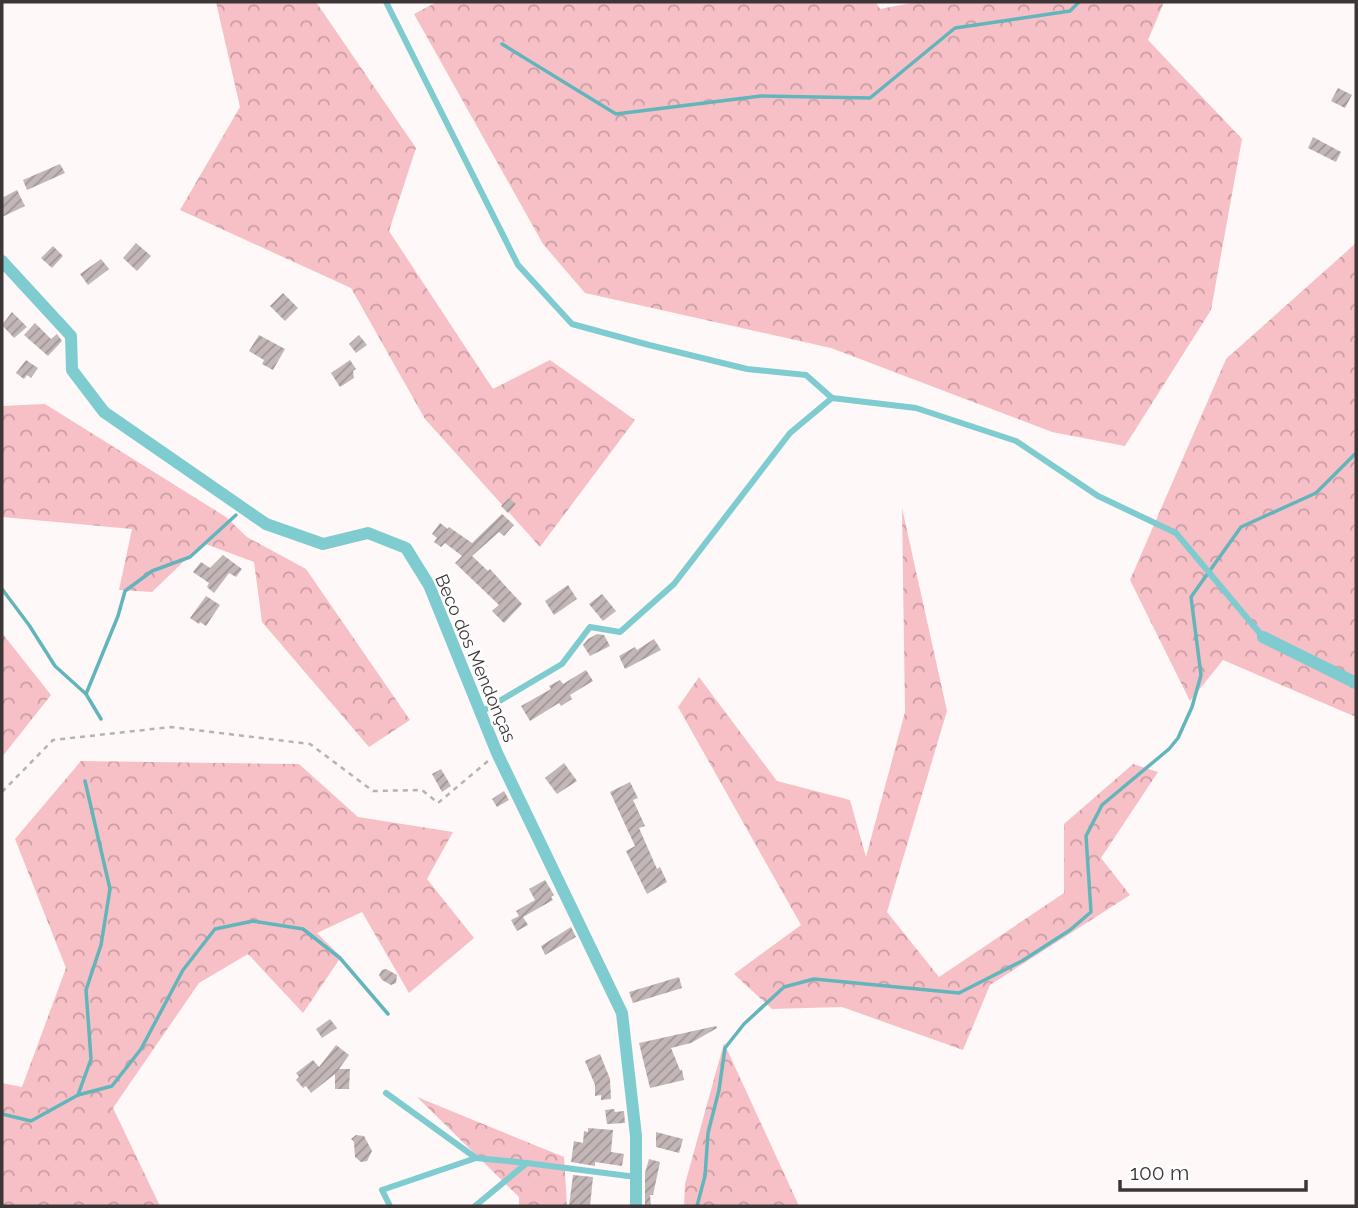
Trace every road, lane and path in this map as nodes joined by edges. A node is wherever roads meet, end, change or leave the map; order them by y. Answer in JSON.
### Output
{"nodes":[{"id":1,"x":386,"y":2,"type":"edge"},
{"id":2,"x":2,"y":261,"type":"edge"},
{"id":3,"x":832,"y":398,"type":"junction"},
{"id":4,"x":1263,"y":637,"type":"joint"},
{"id":5,"x":1356,"y":683,"type":"edge"},
{"id":6,"x":481,"y":713,"type":"junction"},
{"id":7,"x":497,"y":753,"type":"junction"},
{"id":8,"x":2,"y":792,"type":"edge"},
{"id":9,"x":386,"y":1093,"type":"dead end"},
{"id":10,"x":476,"y":1158,"type":"junction"},
{"id":11,"x":527,"y":1163,"type":"junction"},
{"id":12,"x":636,"y":1177,"type":"junction"},
{"id":13,"x":390,"y":1206,"type":"edge"},
{"id":14,"x":475,"y":1206,"type":"edge"},
{"id":15,"x":636,"y":1206,"type":"edge"}],
"edges":[{"from":1,"to":3,"type":"lane"},
{"from":2,"to":6,"type":"street","name":"Beco dos Mendonças"},
{"from":3,"to":4,"type":"lane"},
{"from":3,"to":6,"type":"lane"},
{"from":4,"to":5,"type":"street"},
{"from":6,"to":7,"type":"street","name":"Beco dos Mendonças"},
{"from":7,"to":8,"type":"path"},
{"from":7,"to":12,"type":"street","name":"Beco dos Mendonças"},
{"from":9,"to":10,"type":"lane"},
{"from":10,"to":11,"type":"lane"},
{"from":10,"to":13,"type":"lane"},
{"from":11,"to":12,"type":"lane"},
{"from":11,"to":14,"type":"lane"},
{"from":12,"to":15,"type":"street","name":"Beco dos Mendonças"}]}
